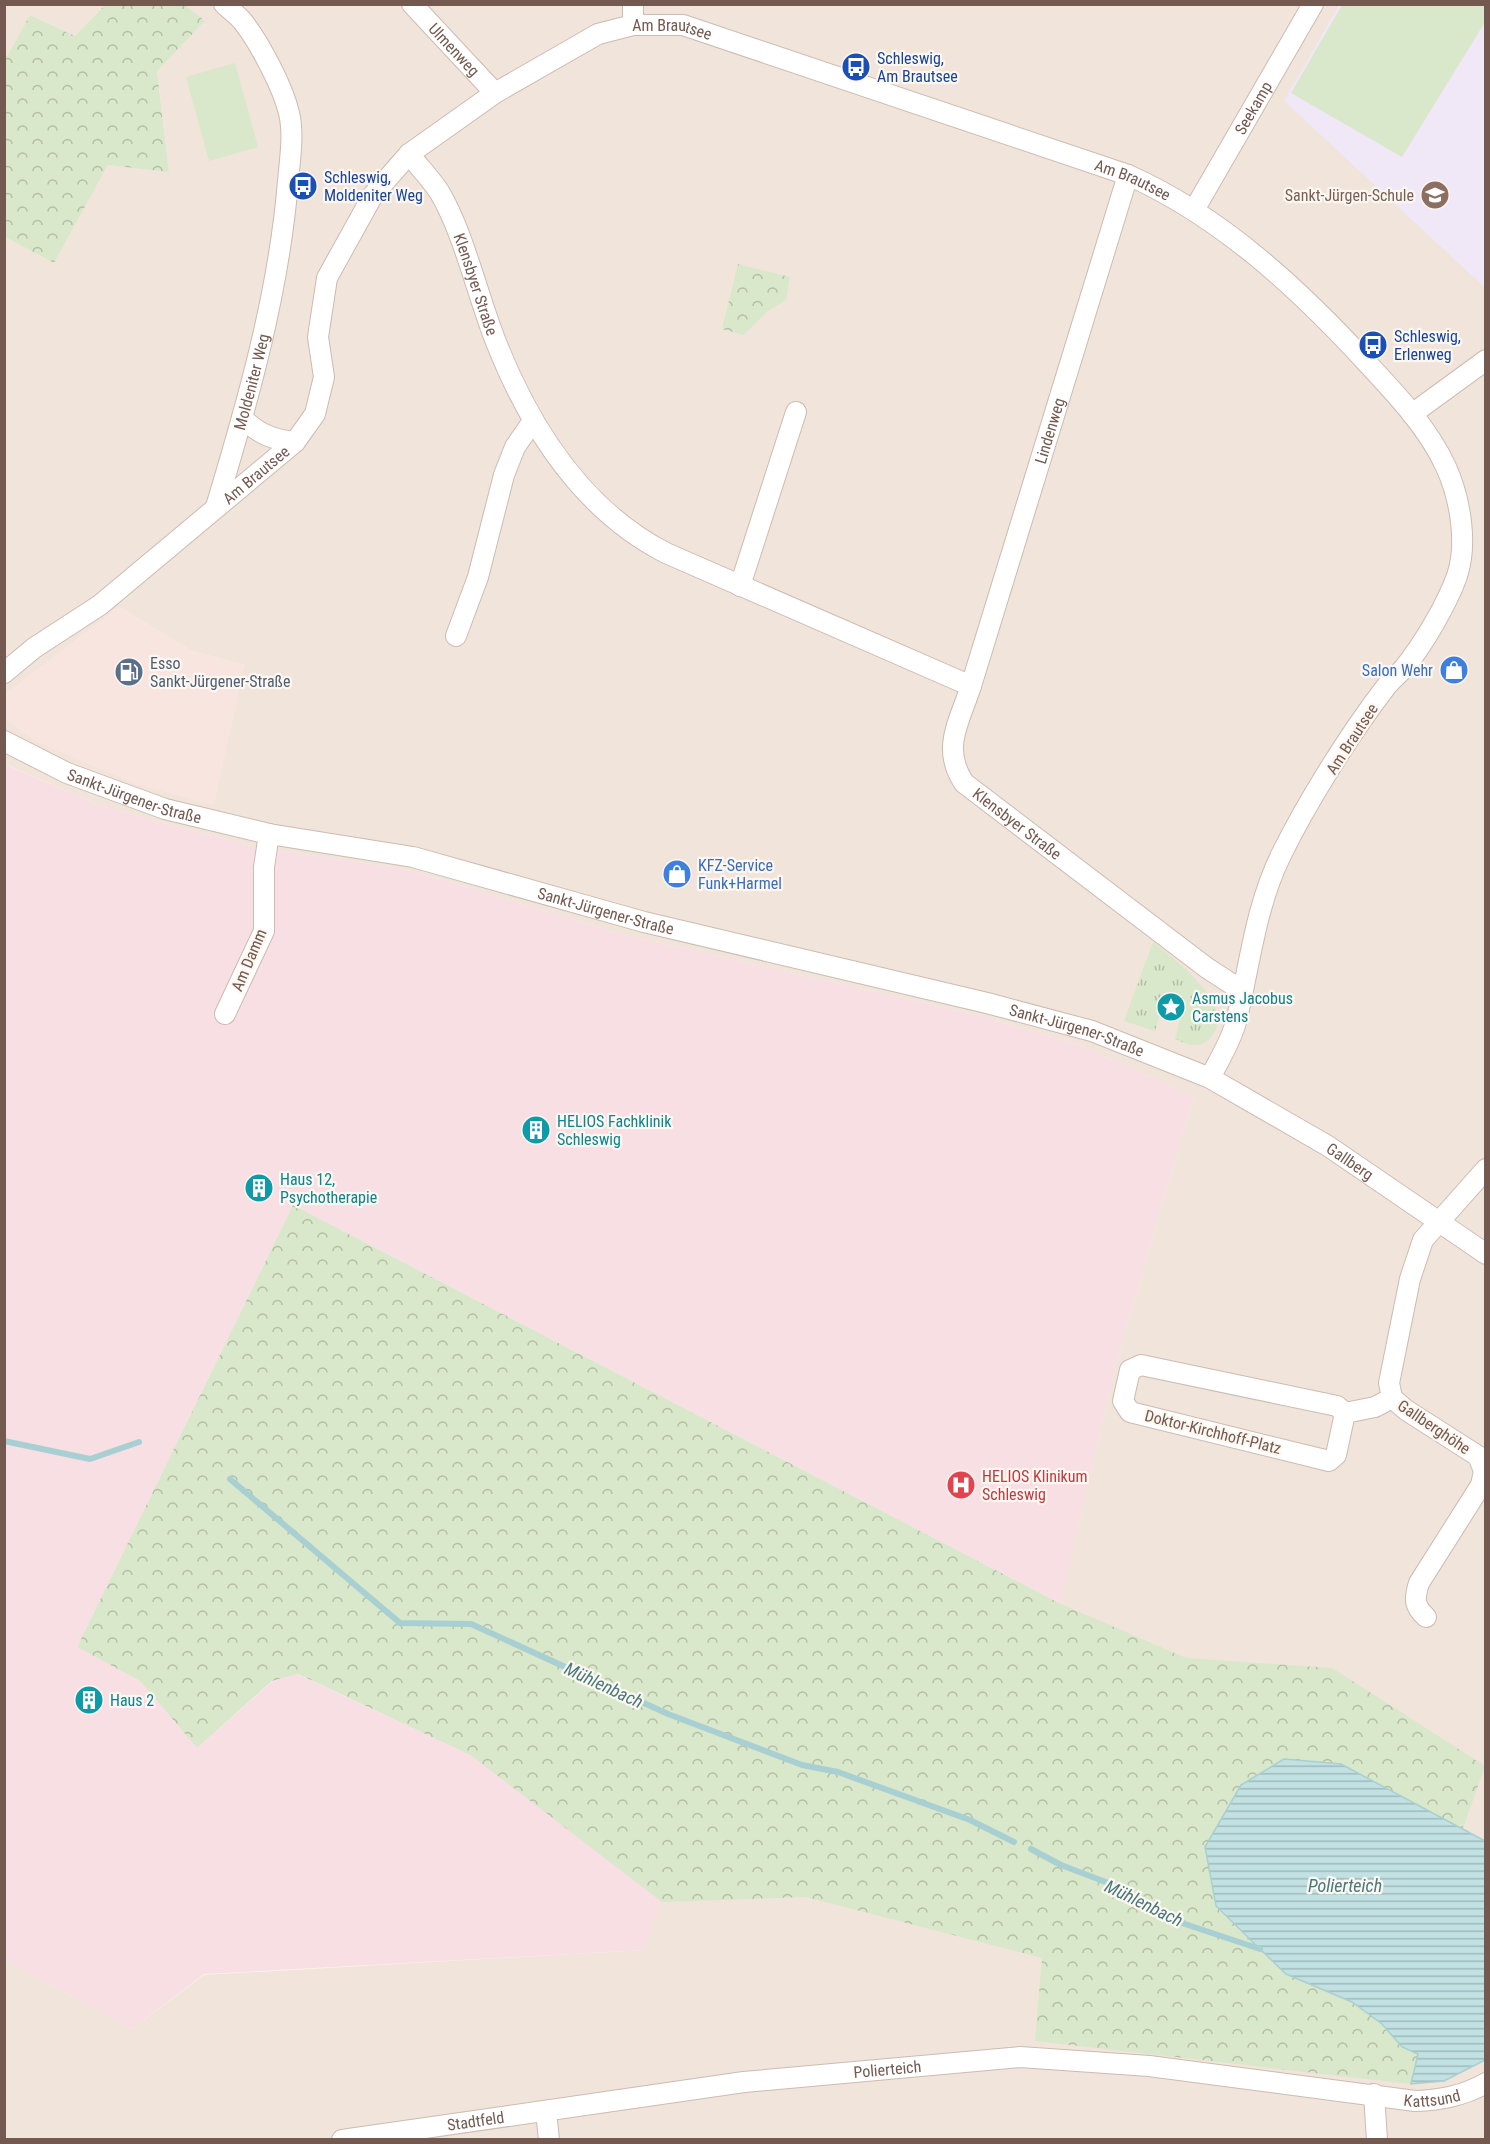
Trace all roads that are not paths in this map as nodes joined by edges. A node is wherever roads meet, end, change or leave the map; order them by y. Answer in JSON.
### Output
{"nodes":[{"id":1,"x":224,"y":4,"type":"edge"},
{"id":2,"x":412,"y":4,"type":"edge"},
{"id":3,"x":633,"y":4,"type":"edge"},
{"id":4,"x":1313,"y":4,"type":"edge"},
{"id":5,"x":633,"y":25,"type":"junction"},
{"id":6,"x":495,"y":93,"type":"junction"},
{"id":7,"x":409,"y":154,"type":"junction"},
{"id":8,"x":1128,"y":175,"type":"junction"},
{"id":9,"x":1194,"y":210,"type":"junction"},
{"id":10,"x":1485,"y":360,"type":"edge"},
{"id":11,"x":796,"y":412,"type":"dead end"},
{"id":12,"x":1412,"y":414,"type":"junction"},
{"id":13,"x":242,"y":418,"type":"junction"},
{"id":14,"x":533,"y":421,"type":"junction"},
{"id":15,"x":295,"y":442,"type":"junction"},
{"id":16,"x":216,"y":507,"type":"junction"},
{"id":17,"x":740,"y":585,"type":"junction"},
{"id":18,"x":456,"y":636,"type":"dead end"},
{"id":19,"x":4,"y":673,"type":"edge"},
{"id":20,"x":971,"y":686,"type":"junction"},
{"id":21,"x":4,"y":741,"type":"edge"},
{"id":22,"x":269,"y":834,"type":"junction"},
{"id":23,"x":1241,"y":990,"type":"junction"},
{"id":24,"x":225,"y":1014,"type":"dead end"},
{"id":25,"x":1210,"y":1078,"type":"junction"},
{"id":26,"x":1485,"y":1169,"type":"edge"},
{"id":27,"x":1440,"y":1223,"type":"junction"},
{"id":28,"x":1485,"y":1254,"type":"edge"},
{"id":29,"x":1392,"y":1398,"type":"junction"},
{"id":30,"x":1345,"y":1413,"type":"junction"},
{"id":31,"x":1426,"y":1617,"type":"dead end"},
{"id":32,"x":1485,"y":2083,"type":"edge"},
{"id":33,"x":1374,"y":2094,"type":"junction"},
{"id":34,"x":546,"y":2111,"type":"junction"},
{"id":35,"x":342,"y":2139,"type":"edge"},
{"id":36,"x":549,"y":2139,"type":"edge"},
{"id":37,"x":1377,"y":2139,"type":"edge"}],
"edges":[{"from":1,"to":13,"type":"street","name":"Moldeniter Weg"},
{"from":2,"to":6,"type":"street","name":"Ulmenweg"},
{"from":3,"to":5,"type":"street"},
{"from":4,"to":9,"type":"street","name":"Seekamp"},
{"from":5,"to":6,"type":"street","name":"Am Brautsee"},
{"from":5,"to":8,"type":"street","name":"Am Brautsee"},
{"from":6,"to":7,"type":"street","name":"Am Brautsee"},
{"from":7,"to":14,"type":"street","name":"Klensbyer Straße"},
{"from":7,"to":15,"type":"street","name":"Am Brautsee"},
{"from":8,"to":9,"type":"street","name":"Am Brautsee"},
{"from":8,"to":20,"type":"street","name":"Lindenweg"},
{"from":9,"to":12,"type":"street","name":"Am Brautsee"},
{"from":10,"to":12,"type":"street"},
{"from":11,"to":17,"type":"street"},
{"from":12,"to":23,"type":"street","name":"Am Brautsee"},
{"from":13,"to":15,"type":"street","name":"Am Brautsee"},
{"from":13,"to":16,"type":"street","name":"Moldeniter Weg"},
{"from":14,"to":17,"type":"street","name":"Klensbyer Straße"},
{"from":14,"to":18,"type":"street"},
{"from":15,"to":16,"type":"street","name":"Am Brautsee"},
{"from":16,"to":19,"type":"street"},
{"from":17,"to":20,"type":"street","name":"Klensbyer Straße"},
{"from":20,"to":23,"type":"street","name":"Klensbyer Straße"},
{"from":21,"to":22,"type":"street","name":"Sankt-Jürgener-Straße"},
{"from":22,"to":24,"type":"street","name":"Am Damm"},
{"from":22,"to":25,"type":"street","name":"Sankt-Jürgener-Straße"},
{"from":23,"to":25,"type":"street","name":"Am Brautsee"},
{"from":25,"to":27,"type":"street","name":"Gallberg"},
{"from":26,"to":27,"type":"street","name":"Gallberghöhe"},
{"from":27,"to":28,"type":"street","name":"Gallberg"},
{"from":27,"to":29,"type":"street","name":"Gallberghöhe"},
{"from":29,"to":30,"type":"street"},
{"from":29,"to":31,"type":"street","name":"Gallberghöhe"},
{"from":30,"to":30,"type":"street","name":"Doktor-Kirchhoff-Platz"},
{"from":32,"to":33,"type":"street","name":"Kattsund"},
{"from":33,"to":34,"type":"street","name":"Polierteich"},
{"from":33,"to":37,"type":"street"},
{"from":34,"to":35,"type":"street","name":"Stadtfeld"},
{"from":34,"to":36,"type":"street"}]}
